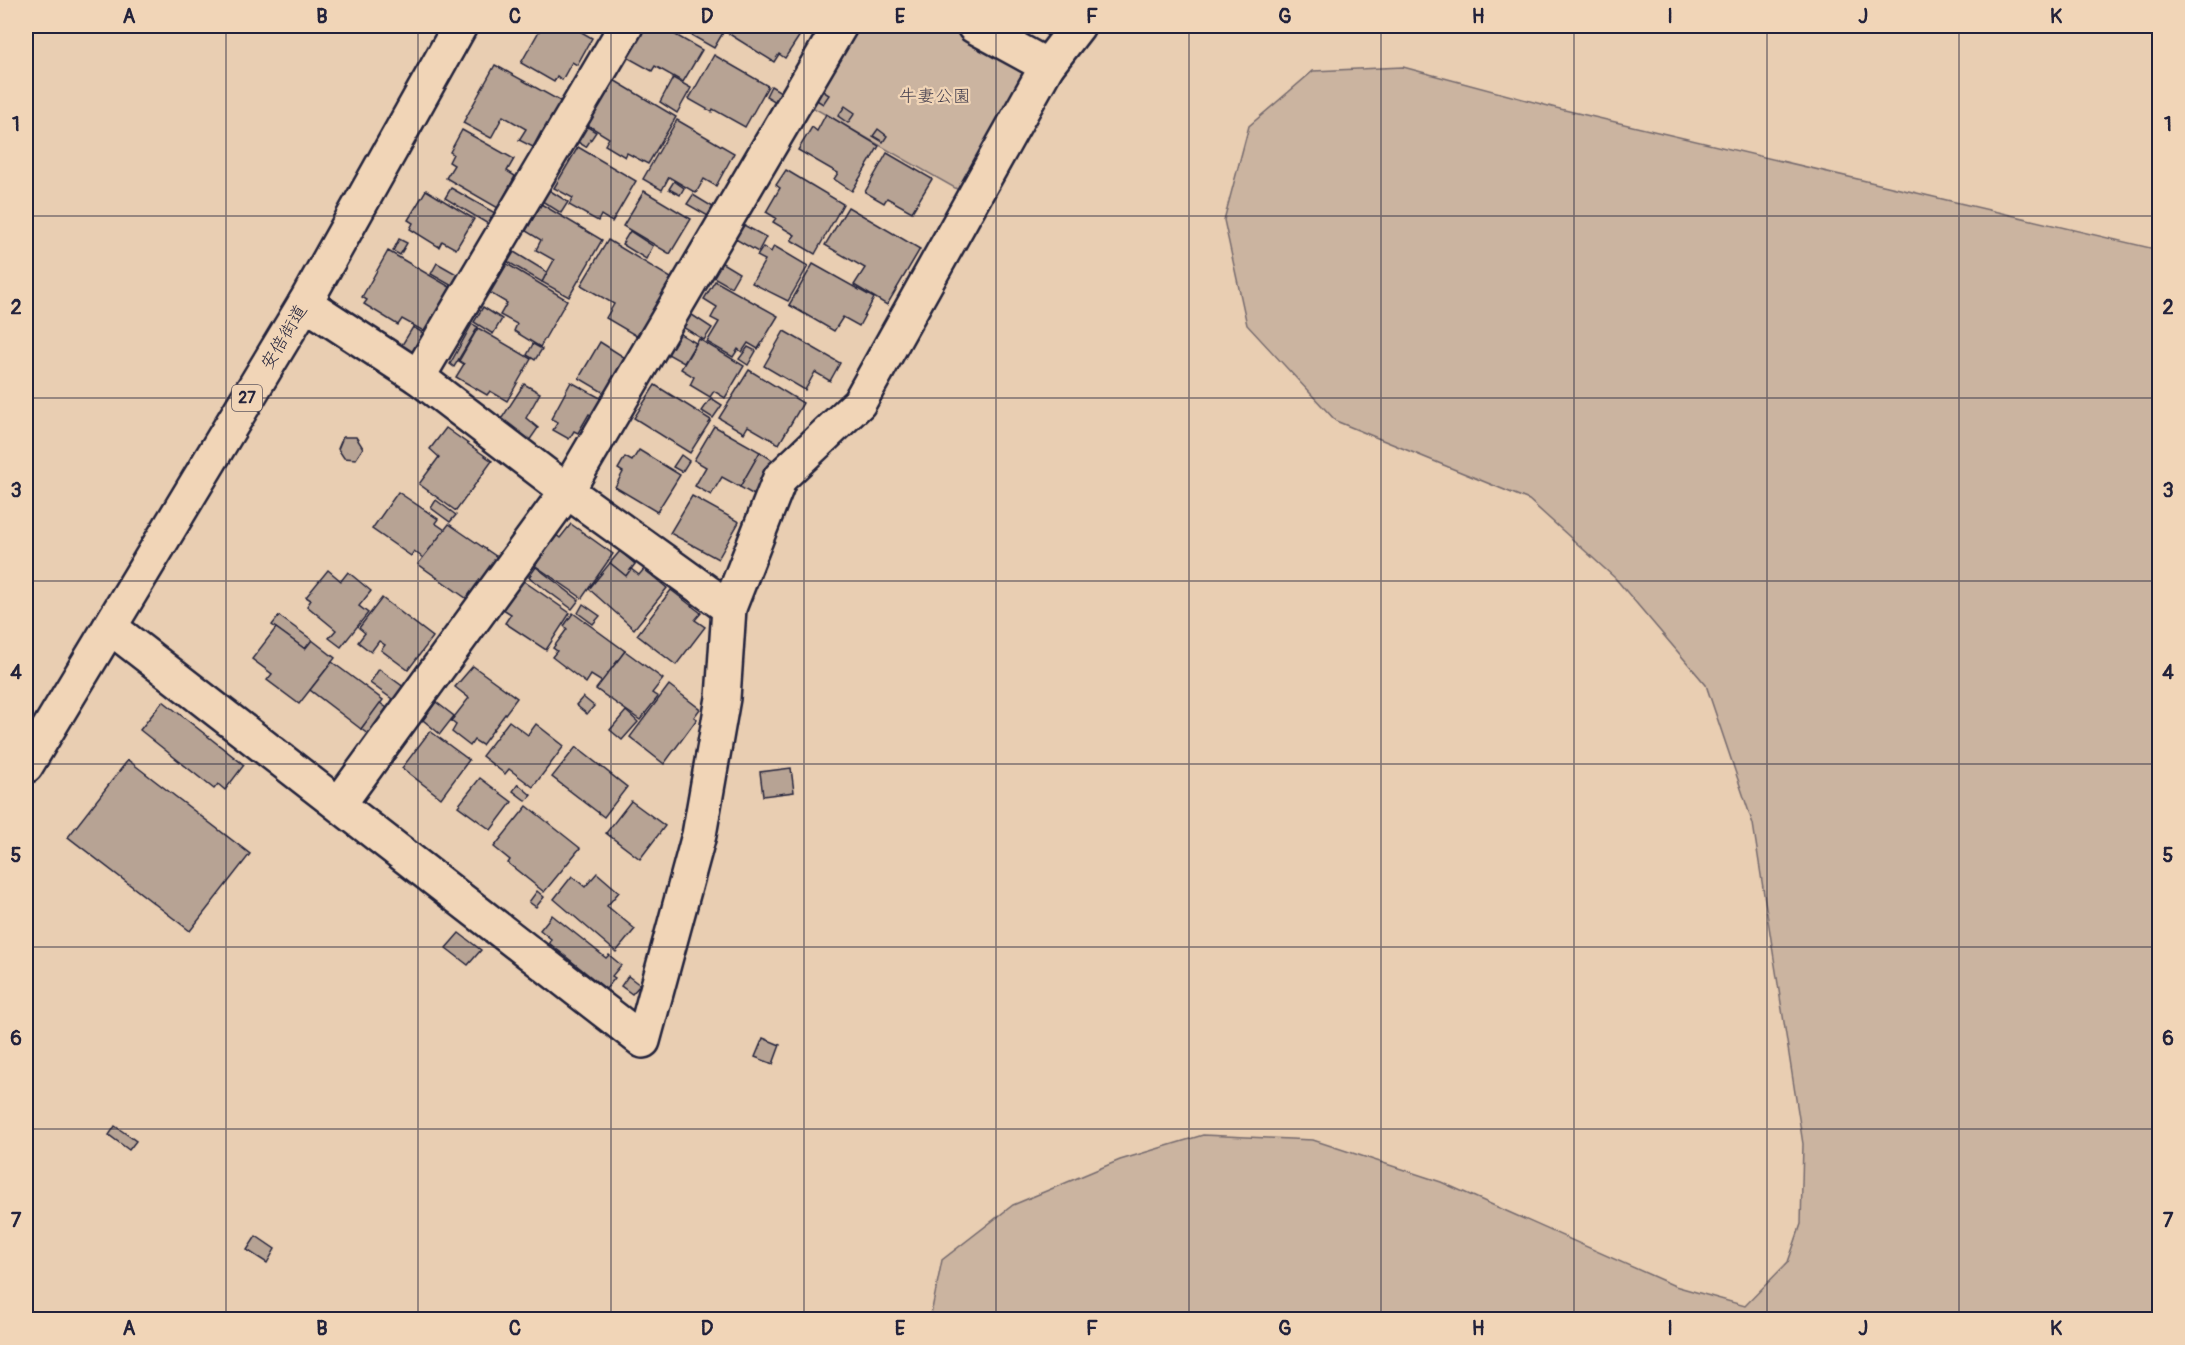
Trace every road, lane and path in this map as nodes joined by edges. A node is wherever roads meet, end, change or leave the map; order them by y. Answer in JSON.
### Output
{"nodes":[{"id":1,"x":460,"y":26,"type":"edge"},
{"id":2,"x":626,"y":26,"type":"edge"},
{"id":3,"x":840,"y":26,"type":"edge"},
{"id":4,"x":974,"y":26,"type":"edge"},
{"id":5,"x":1078,"y":26,"type":"edge"},
{"id":6,"x":1047,"y":66,"type":"junction"},
{"id":7,"x":305,"y":303,"type":"junction"},
{"id":8,"x":418,"y":377,"type":"junction"},
{"id":9,"x":567,"y":491,"type":"junction"},
{"id":10,"x":729,"y":608,"type":"junction"},
{"id":11,"x":110,"y":627,"type":"junction"},
{"id":12,"x":26,"y":766,"type":"edge"},
{"id":13,"x":339,"y":804,"type":"junction"}],
"edges":[{"from":1,"to":7,"type":"street","name":"安倍街道","number":"27"},
{"from":2,"to":8,"type":"street"},
{"from":3,"to":9,"type":"street"},
{"from":4,"to":6,"type":"street"},
{"from":5,"to":6,"type":"street"},
{"from":6,"to":10,"type":"street"},
{"from":7,"to":8,"type":"street"},
{"from":7,"to":11,"type":"street","name":"安倍街道","number":"27"},
{"from":8,"to":9,"type":"street"},
{"from":9,"to":10,"type":"street"},
{"from":9,"to":13,"type":"street"},
{"from":10,"to":13,"type":"street"},
{"from":11,"to":12,"type":"street","name":"安倍街道","number":"27"},
{"from":11,"to":13,"type":"street"}]}
